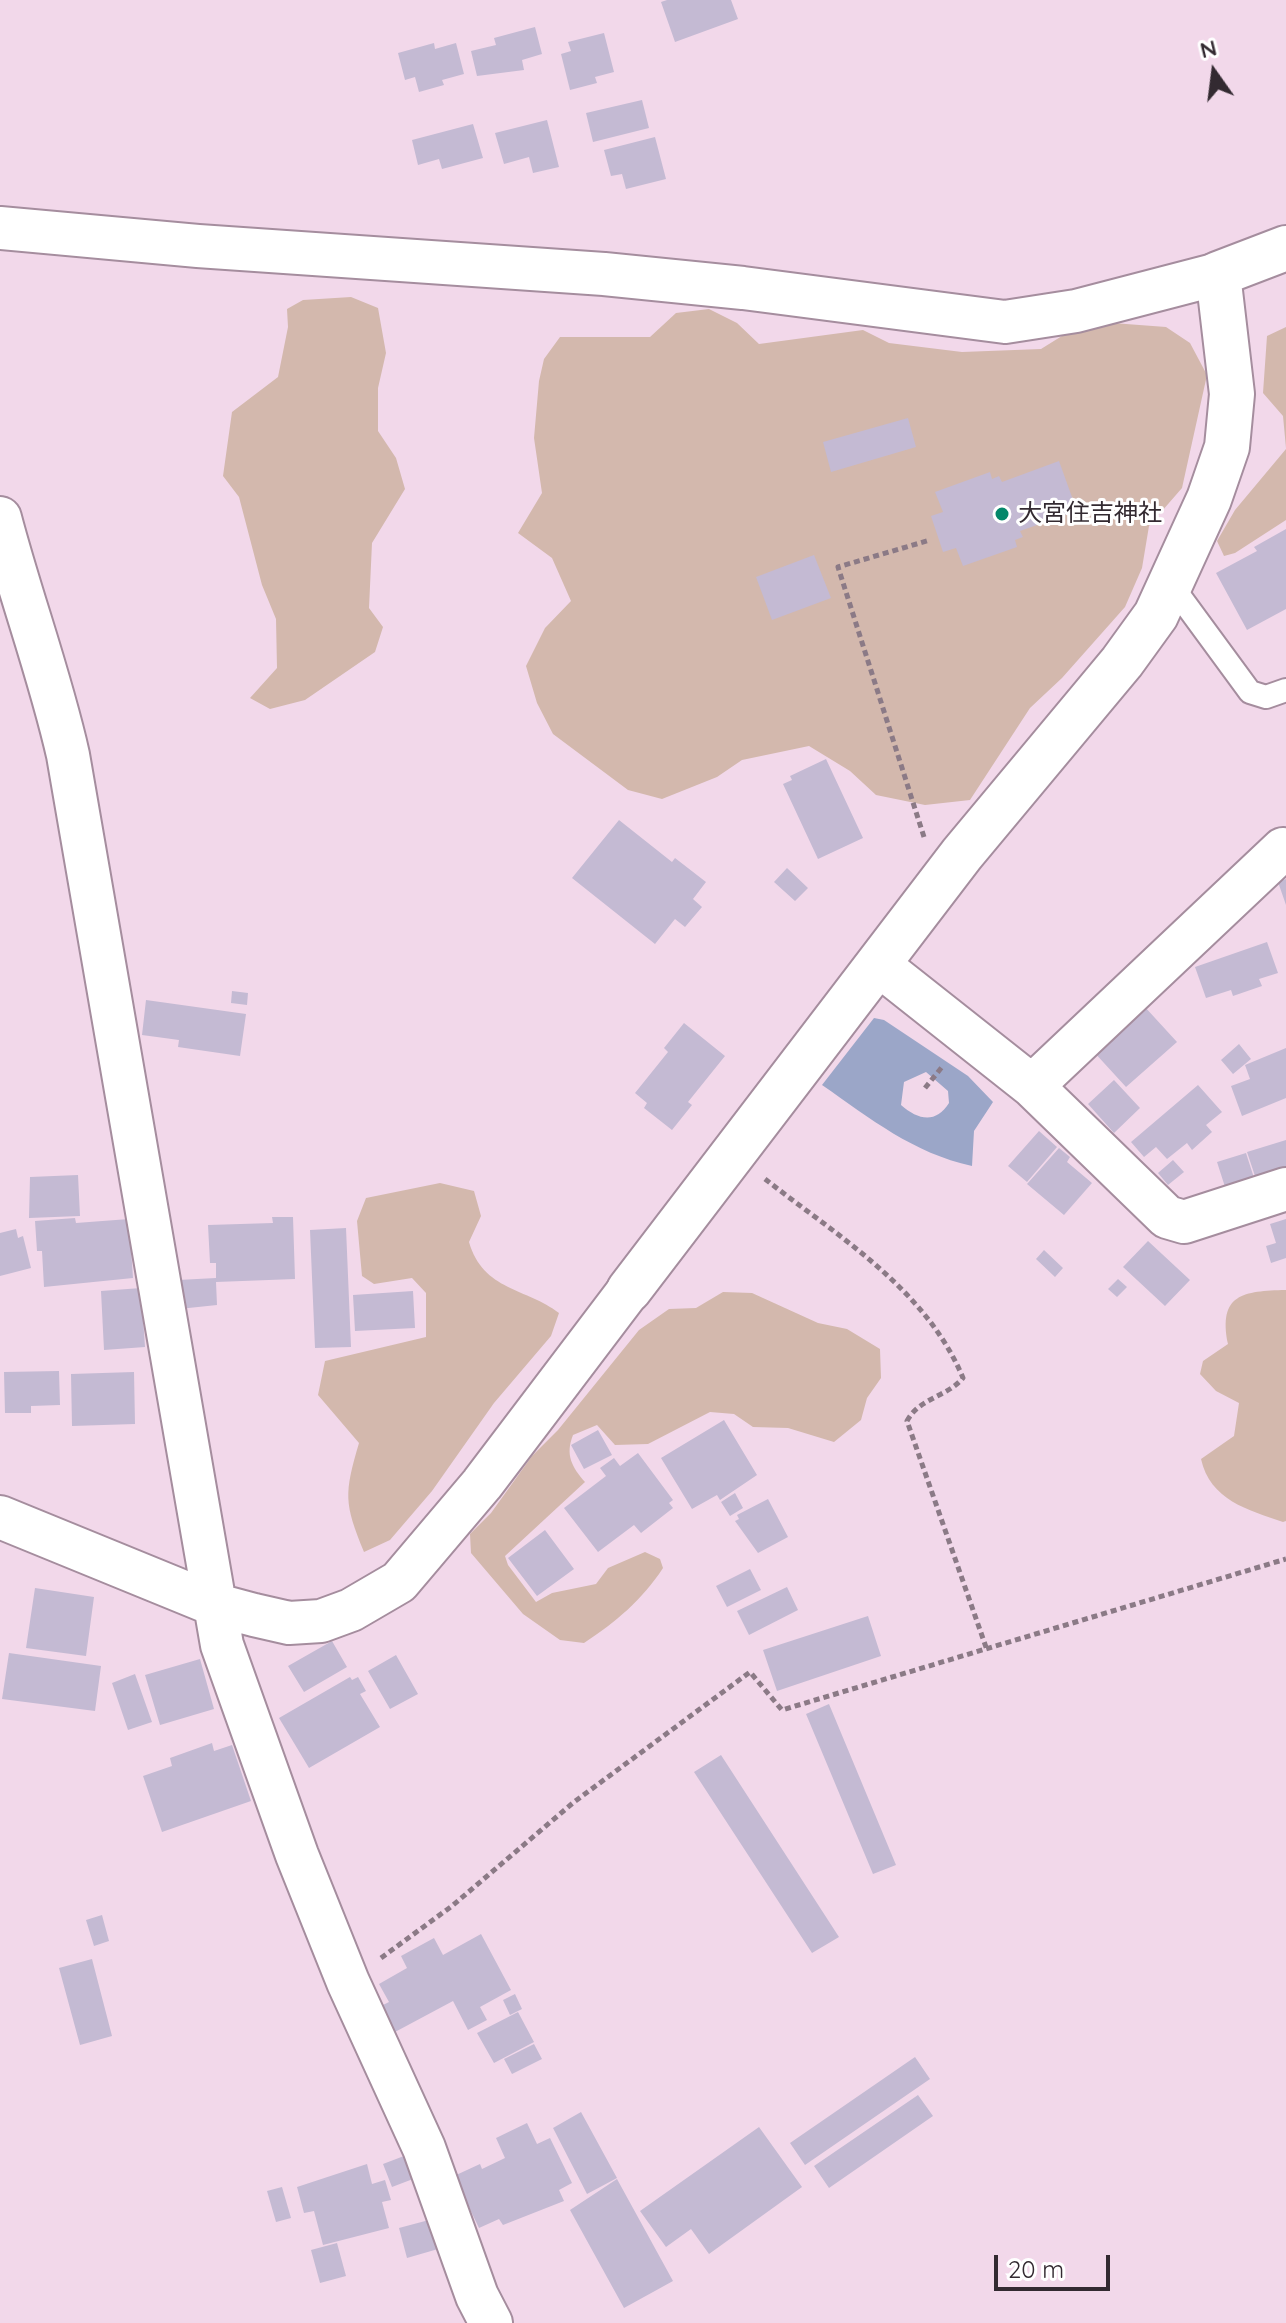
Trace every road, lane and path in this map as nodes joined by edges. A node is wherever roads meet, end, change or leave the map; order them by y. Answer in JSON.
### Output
{"nodes":[{"id":1,"x":0,"y":228,"type":"edge"},
{"id":2,"x":1286,"y":248,"type":"edge"},
{"id":3,"x":1218,"y":274,"type":"junction"},
{"id":4,"x":0,"y":518,"type":"edge"},
{"id":5,"x":930,"y":540,"type":"dead end"},
{"id":6,"x":1170,"y":583,"type":"junction"},
{"id":7,"x":1286,"y":690,"type":"edge"},
{"id":8,"x":1283,"y":849,"type":"dead end"},
{"id":9,"x":929,"y":853,"type":"dead end"},
{"id":10,"x":879,"y":965,"type":"junction"},
{"id":11,"x":945,"y":1064,"type":"dead end"},
{"id":12,"x":1032,"y":1086,"type":"junction"},
{"id":13,"x":925,"y":1088,"type":"dead end"},
{"id":14,"x":733,"y":1154,"type":"junction"},
{"id":15,"x":1286,"y":1189,"type":"edge"},
{"id":16,"x":629,"y":1290,"type":"joint"},
{"id":17,"x":0,"y":1517,"type":"edge"},
{"id":18,"x":1286,"y":1559,"type":"edge"},
{"id":19,"x":213,"y":1604,"type":"junction"},
{"id":20,"x":987,"y":1650,"type":"junction"},
{"id":21,"x":348,"y":1982,"type":"junction"},
{"id":22,"x":491,"y":2323,"type":"edge"}],
"edges":[{"from":1,"to":3,"type":"street"},
{"from":2,"to":3,"type":"street"},
{"from":3,"to":6,"type":"street"},
{"from":4,"to":19,"type":"street"},
{"from":5,"to":9,"type":"path"},
{"from":6,"to":7,"type":"lane"},
{"from":6,"to":10,"type":"street"},
{"from":8,"to":12,"type":"street"},
{"from":10,"to":12,"type":"street"},
{"from":10,"to":14,"type":"street"},
{"from":11,"to":13,"type":"path"},
{"from":12,"to":15,"type":"street"},
{"from":14,"to":16,"type":"street"},
{"from":14,"to":20,"type":"path"},
{"from":16,"to":19,"type":"street"},
{"from":17,"to":19,"type":"street"},
{"from":18,"to":20,"type":"path"},
{"from":19,"to":21,"type":"street"},
{"from":20,"to":21,"type":"path"},
{"from":21,"to":22,"type":"street"}]}
